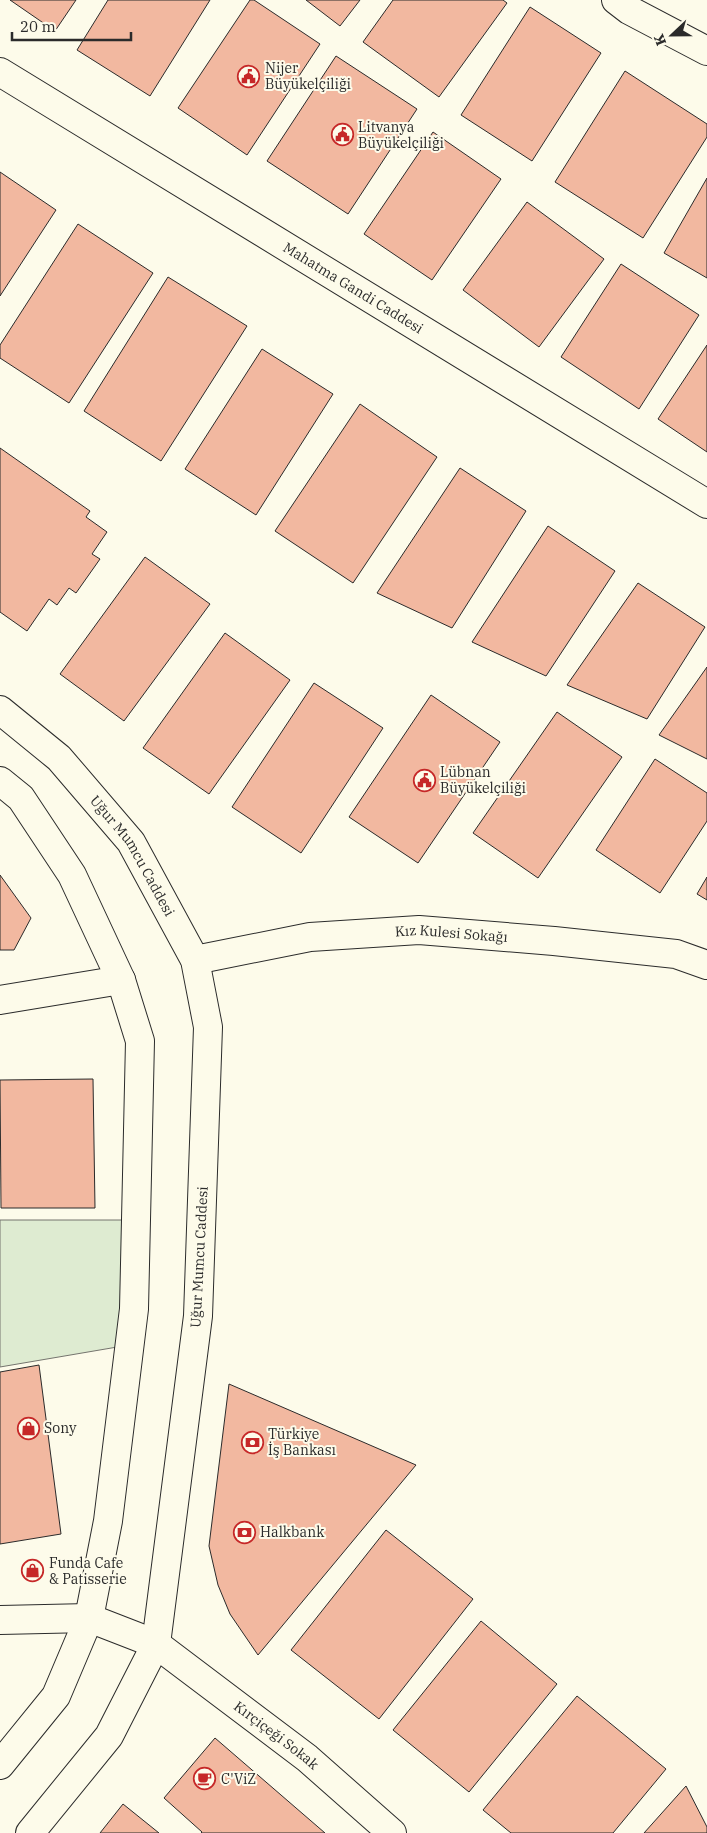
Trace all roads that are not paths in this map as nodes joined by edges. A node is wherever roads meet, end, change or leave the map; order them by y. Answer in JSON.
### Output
{"nodes":[{"id":1,"x":616,"y":0,"type":"edge"},
{"id":2,"x":707,"y":51,"type":"edge"},
{"id":3,"x":0,"y":72,"type":"edge"},
{"id":4,"x":707,"y":504,"type":"edge"},
{"id":5,"x":0,"y":710,"type":"edge"},
{"id":6,"x":0,"y":781,"type":"edge"},
{"id":7,"x":195,"y":960,"type":"junction"},
{"id":8,"x":707,"y":965,"type":"edge"},
{"id":9,"x":121,"y":980,"type":"junction"},
{"id":10,"x":0,"y":1000,"type":"edge"},
{"id":11,"x":89,"y":1618,"type":"junction"},
{"id":12,"x":0,"y":1620,"type":"edge"},
{"id":13,"x":156,"y":1644,"type":"junction"},
{"id":14,"x":0,"y":1765,"type":"edge"},
{"id":15,"x":30,"y":1833,"type":"edge"},
{"id":16,"x":392,"y":1833,"type":"edge"}],
"edges":[{"from":1,"to":2,"type":"main road"},
{"from":3,"to":4,"type":"main road","name":"Mahatma Gandi Caddesi"},
{"from":5,"to":7,"type":"main road","name":"Uğur Mumcu Caddesi"},
{"from":6,"to":9,"type":"main road"},
{"from":7,"to":8,"type":"main road","name":"Kız Kulesi Sokağı"},
{"from":7,"to":13,"type":"main road","name":"Uğur Mumcu Caddesi"},
{"from":9,"to":10,"type":"main road"},
{"from":9,"to":11,"type":"main road"},
{"from":11,"to":12,"type":"main road"},
{"from":11,"to":13,"type":"main road","name":"Kırçiçeği Sokak"},
{"from":11,"to":14,"type":"main road"},
{"from":13,"to":15,"type":"main road","name":"Uğur Mumcu Caddesi"},
{"from":13,"to":16,"type":"main road","name":"Kırçiçeği Sokak"}]}
